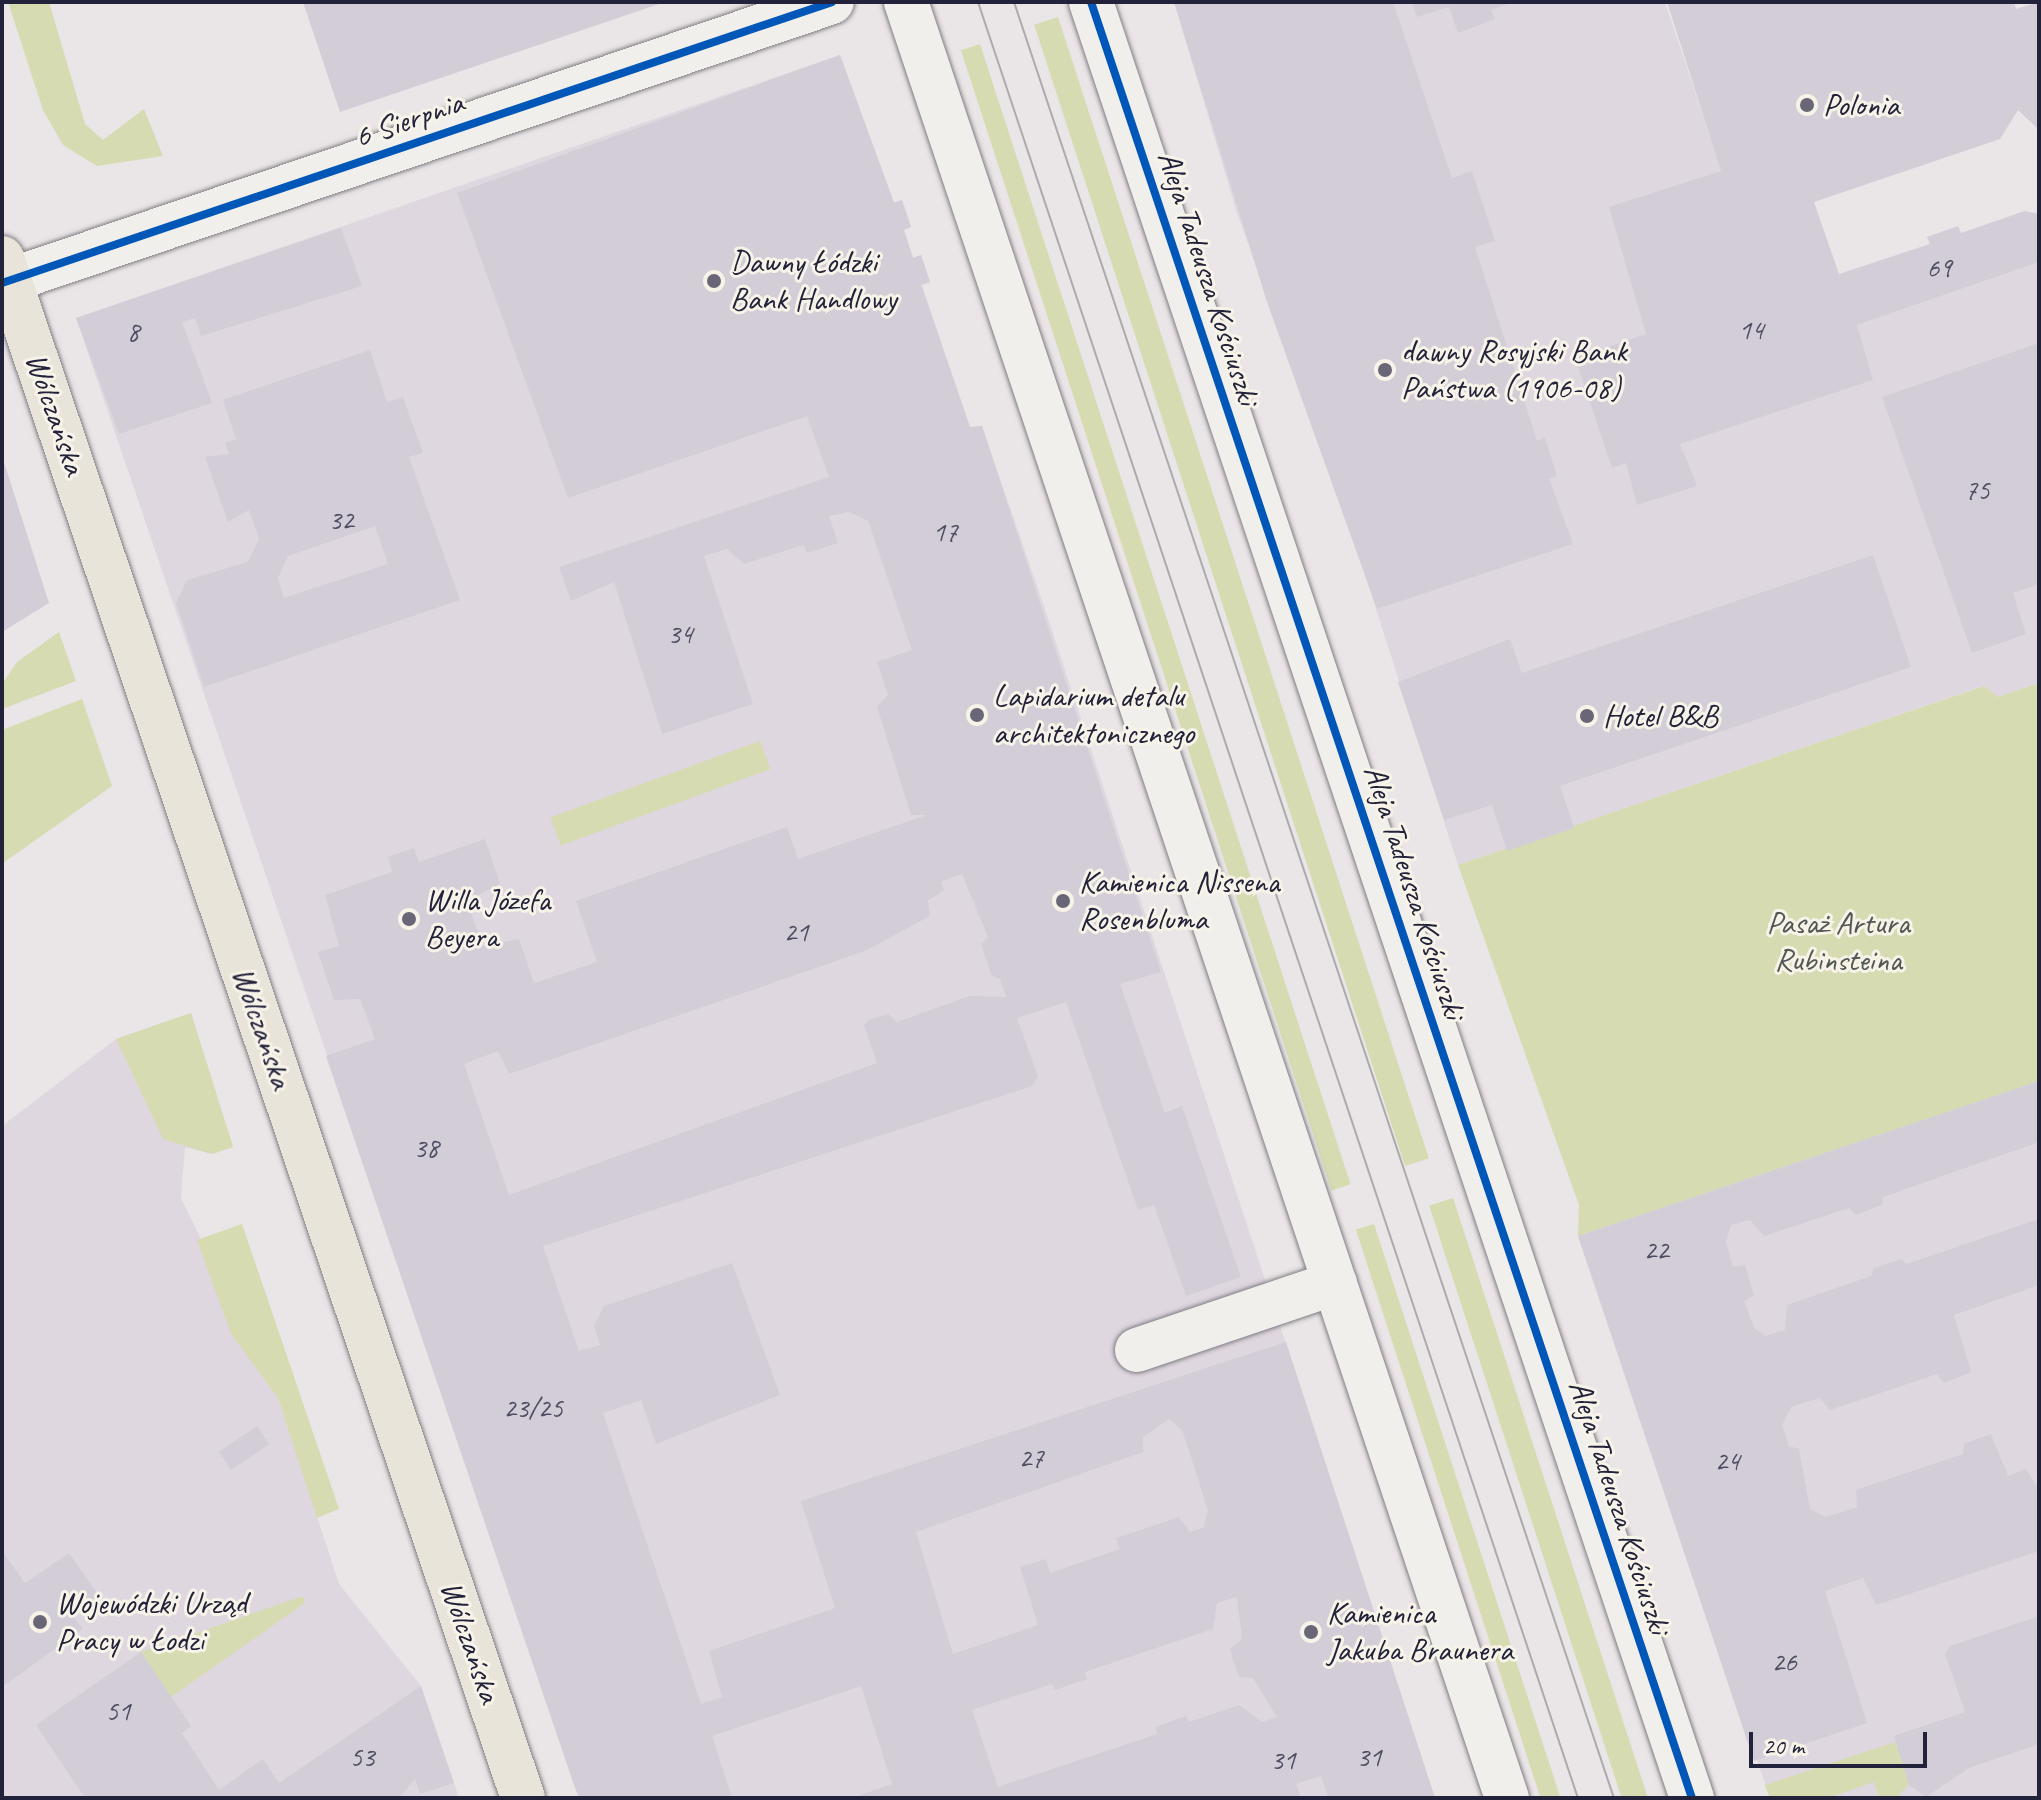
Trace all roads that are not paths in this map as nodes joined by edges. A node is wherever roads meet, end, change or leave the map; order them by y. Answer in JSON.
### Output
{"nodes":[{"id":1,"x":832,"y":2,"type":"edge"},
{"id":2,"x":906,"y":2,"type":"edge"},
{"id":3,"x":1091,"y":2,"type":"edge"},
{"id":4,"x":5,"y":274,"type":"edge"},
{"id":5,"x":1335,"y":1283,"type":"junction"},
{"id":6,"x":1137,"y":1350,"type":"dead end"},
{"id":7,"x":523,"y":1798,"type":"edge"},
{"id":8,"x":1507,"y":1798,"type":"edge"},
{"id":9,"x":1692,"y":1798,"type":"edge"}],
"edges":[{"from":1,"to":4,"type":"street","name":"6 Sierpnia"},
{"from":2,"to":5,"type":"street"},
{"from":3,"to":9,"type":"street","name":"Aleja Tadeusza Kościuszki"},
{"from":4,"to":7,"type":"main road","name":"Wólczańska"},
{"from":5,"to":6,"type":"street"},
{"from":5,"to":8,"type":"street"}]}
